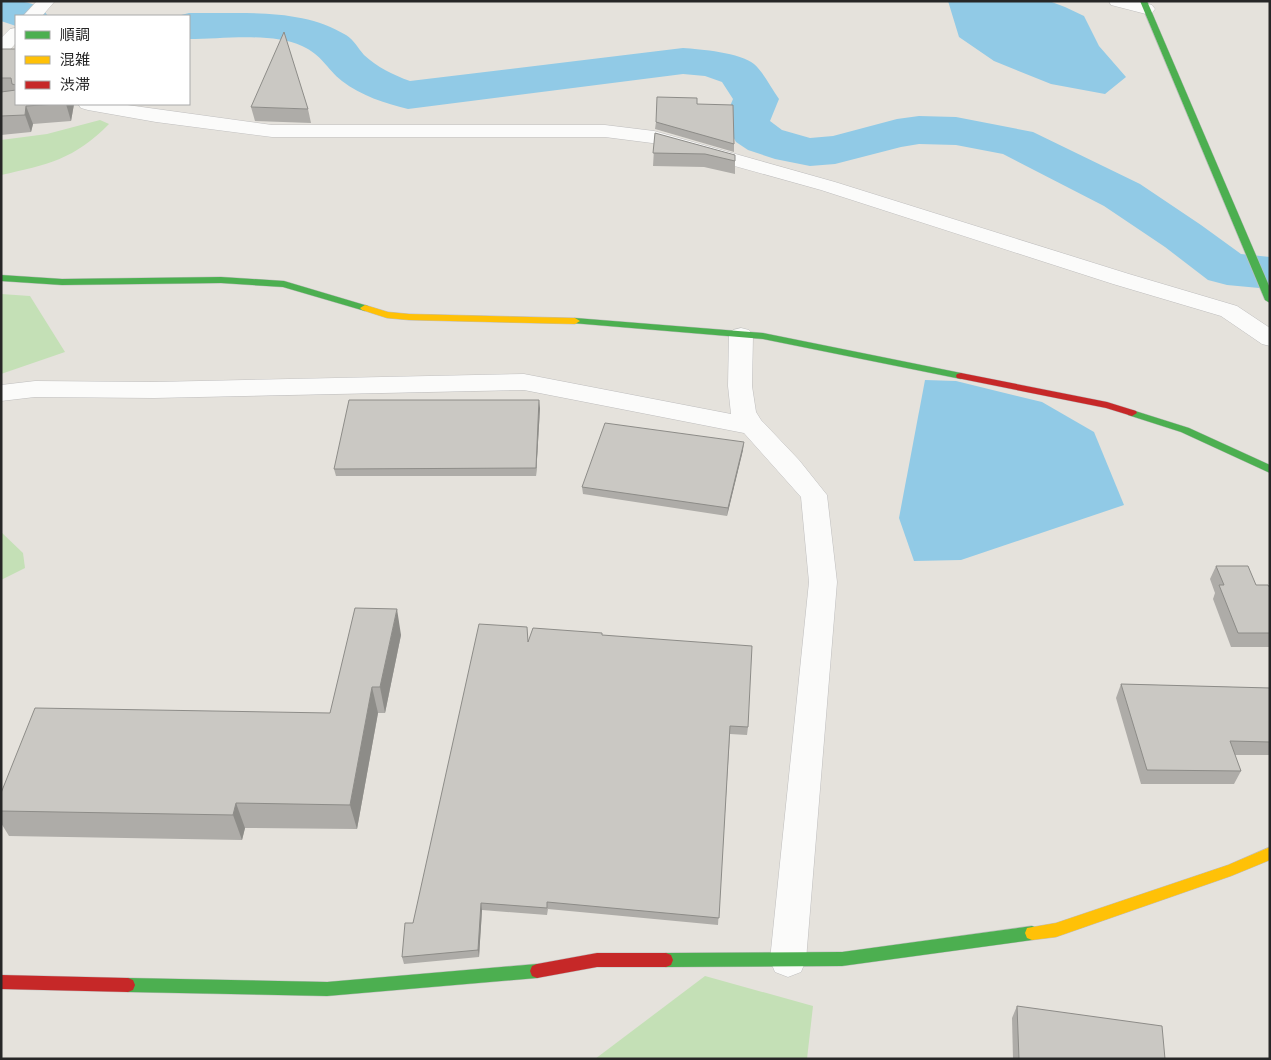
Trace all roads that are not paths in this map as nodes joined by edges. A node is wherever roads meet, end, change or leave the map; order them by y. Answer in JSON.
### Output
{"nodes":[{"id":1,"x":47,"y":1,"type":"edge"},
{"id":2,"x":1117,"y":1,"type":"edge"},
{"id":3,"x":1145,"y":5,"type":"edge"},
{"id":4,"x":33,"y":15,"type":"edge"},
{"id":5,"x":15,"y":34,"type":"edge"},
{"id":6,"x":1,"y":49,"type":"edge"},
{"id":7,"x":94,"y":105,"type":"edge"},
{"id":8,"x":1,"y":278,"type":"edge"},
{"id":9,"x":1270,"y":300,"type":"edge"},
{"id":10,"x":741,"y":335,"type":"junction"},
{"id":11,"x":1270,"y":339,"type":"edge"},
{"id":12,"x":1,"y":394,"type":"edge"},
{"id":13,"x":752,"y":426,"type":"junction"},
{"id":14,"x":1270,"y":469,"type":"edge"},
{"id":15,"x":1270,"y":853,"type":"edge"},
{"id":16,"x":788,"y":960,"type":"junction"},
{"id":17,"x":1,"y":982,"type":"edge"}],
"edges":[{"from":1,"to":4,"type":"street"},
{"from":2,"to":3,"type":"street"},
{"from":3,"to":9,"type":"street"},
{"from":5,"to":6,"type":"street"},
{"from":7,"to":11,"type":"street"},
{"from":8,"to":10,"type":"street"},
{"from":10,"to":13,"type":"street"},
{"from":10,"to":14,"type":"street"},
{"from":12,"to":13,"type":"street"},
{"from":13,"to":16,"type":"street"},
{"from":15,"to":16,"type":"street"},
{"from":16,"to":17,"type":"street"}]}
